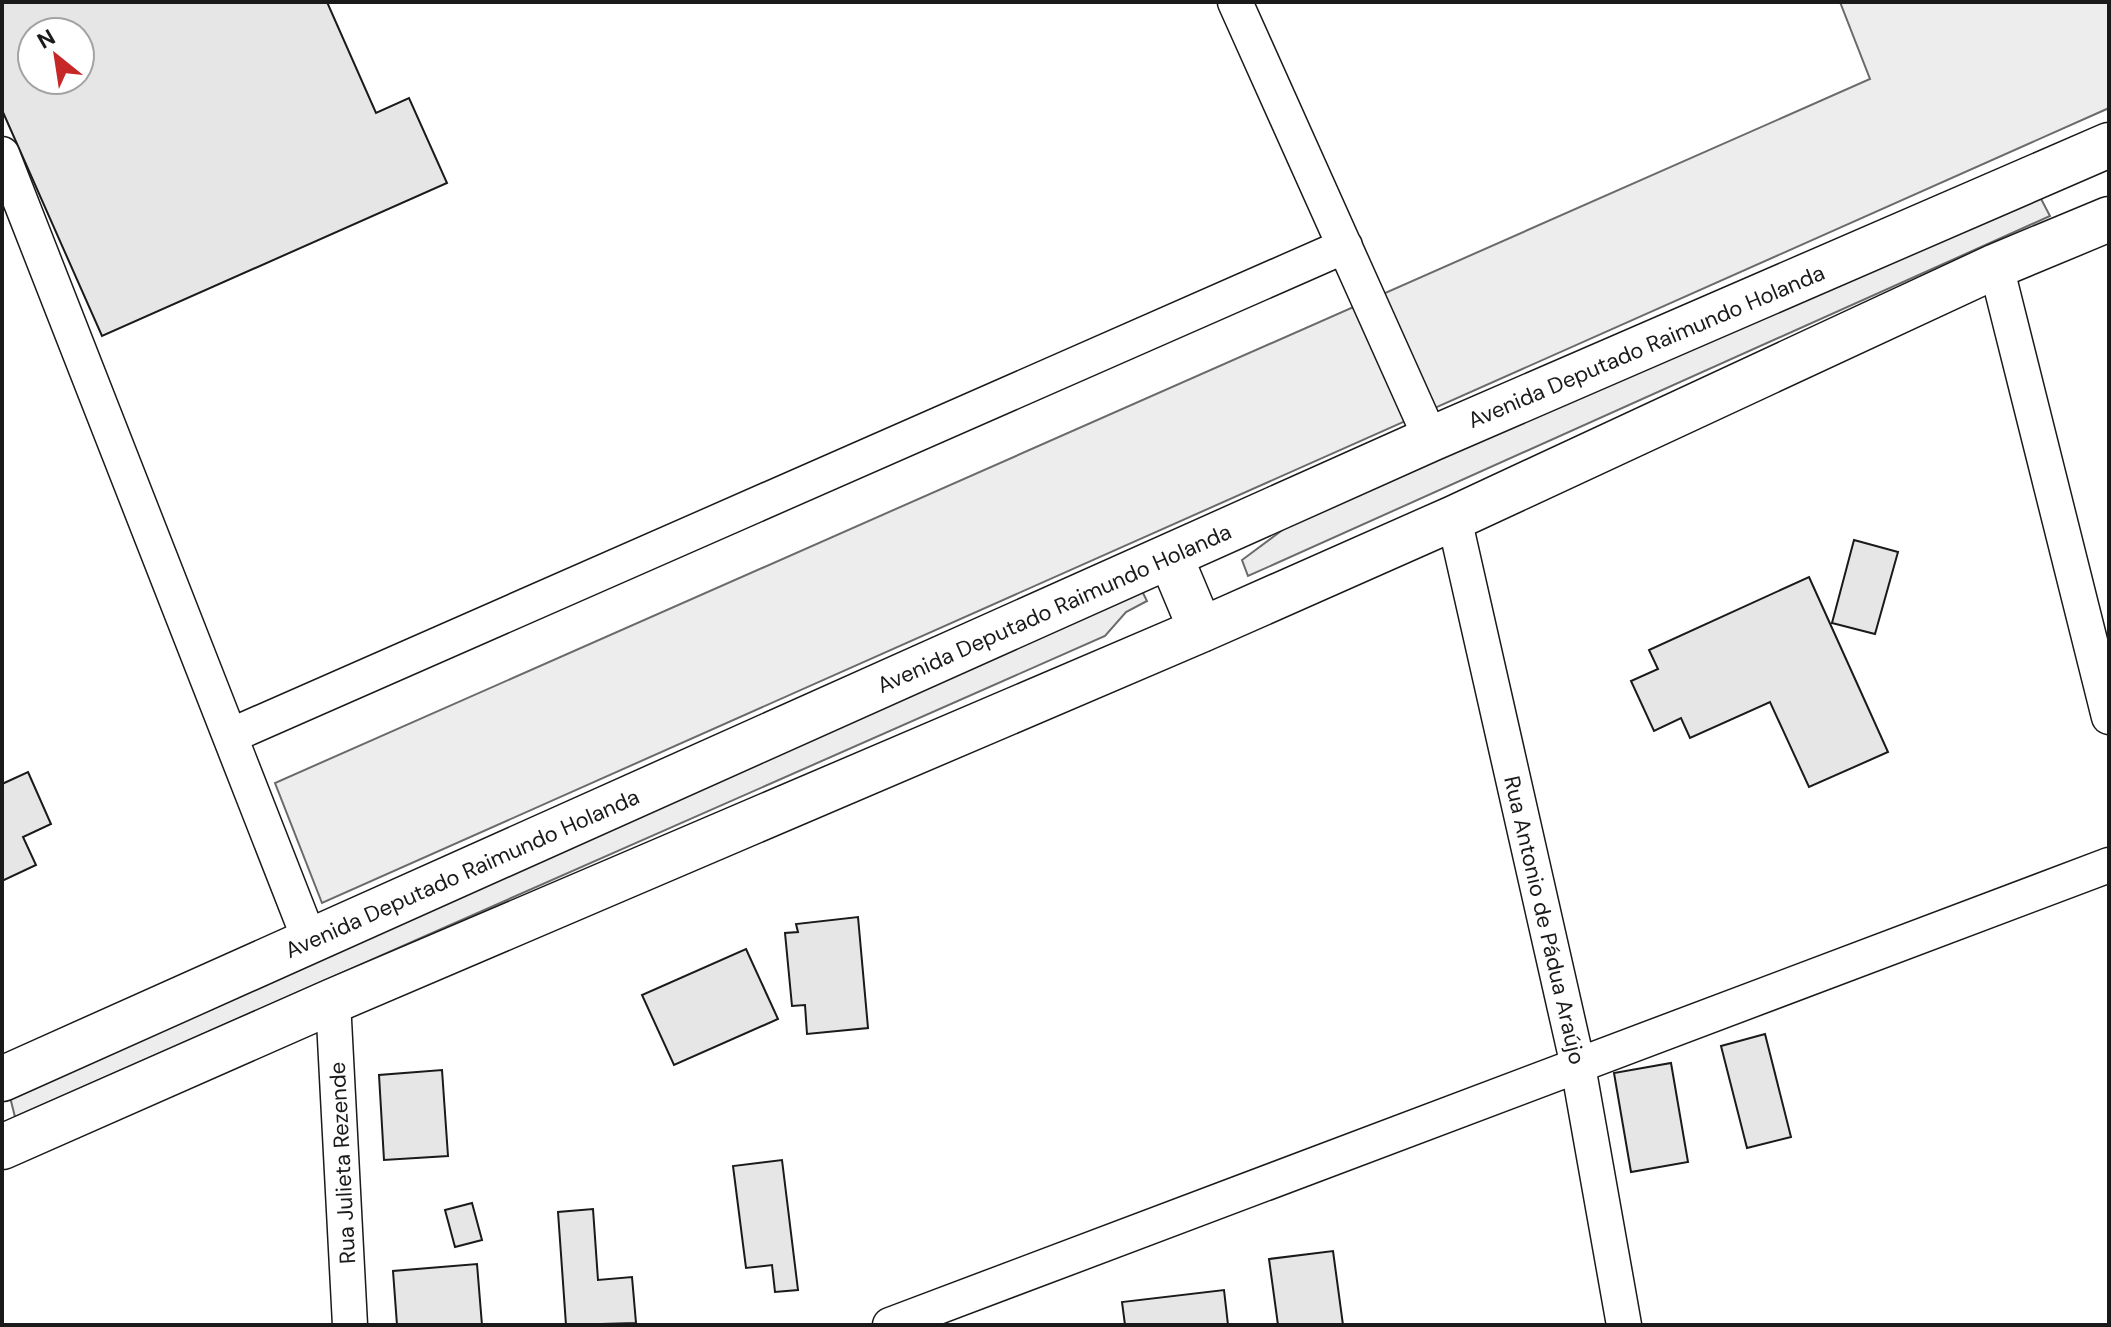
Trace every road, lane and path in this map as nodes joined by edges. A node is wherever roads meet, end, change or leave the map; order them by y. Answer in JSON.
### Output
{"nodes":[{"id":1,"x":1235,"y":2,"type":"edge"},
{"id":2,"x":2091,"y":153,"type":"edge"},
{"id":3,"x":2,"y":154,"type":"edge"},
{"id":4,"x":2104,"y":221,"type":"edge"},
{"id":5,"x":1345,"y":246,"type":"junction"},
{"id":6,"x":1996,"y":266,"type":"junction"},
{"id":7,"x":1431,"y":439,"type":"junction"},
{"id":8,"x":1454,"y":518,"type":"junction"},
{"id":9,"x":1170,"y":556,"type":"junction"},
{"id":10,"x":1201,"y":630,"type":"junction"},
{"id":11,"x":2109,"y":717,"type":"edge"},
{"id":12,"x":230,"y":736,"type":"junction"},
{"id":13,"x":2109,"y":865,"type":"edge"},
{"id":14,"x":310,"y":941,"type":"junction"},
{"id":15,"x":333,"y":1001,"type":"junction"},
{"id":16,"x":1578,"y":1066,"type":"junction"},
{"id":17,"x":2,"y":1079,"type":"edge"},
{"id":18,"x":2,"y":1147,"type":"edge"},
{"id":19,"x":958,"y":1313,"type":"edge"},
{"id":20,"x":350,"y":1325,"type":"edge"},
{"id":21,"x":890,"y":1325,"type":"edge"},
{"id":22,"x":1624,"y":1325,"type":"edge"}],
"edges":[{"from":1,"to":5,"type":"street"},
{"from":2,"to":4,"type":"main road"},
{"from":2,"to":7,"type":"main road","name":"Avenida Deputado Raimundo Holanda"},
{"from":3,"to":12,"type":"street"},
{"from":4,"to":6,"type":"main road"},
{"from":5,"to":7,"type":"street"},
{"from":5,"to":12,"type":"street"},
{"from":6,"to":8,"type":"main road"},
{"from":6,"to":11,"type":"street"},
{"from":7,"to":9,"type":"main road","name":"Avenida Deputado Raimundo Holanda"},
{"from":8,"to":10,"type":"main road"},
{"from":8,"to":16,"type":"street","name":"Rua Antonio de Pádua Araújo"},
{"from":9,"to":10,"type":"main road"},
{"from":9,"to":14,"type":"main road","name":"Avenida Deputado Raimundo Holanda"},
{"from":10,"to":15,"type":"main road"},
{"from":12,"to":14,"type":"street"},
{"from":13,"to":16,"type":"street"},
{"from":14,"to":17,"type":"main road","name":"Avenida Deputado Raimundo Holanda"},
{"from":15,"to":18,"type":"main road"},
{"from":15,"to":20,"type":"street","name":"Rua Julieta Rezende"},
{"from":16,"to":19,"type":"street"},
{"from":16,"to":22,"type":"street","name":"Rua Antonio de Pádua Araújo"},
{"from":19,"to":21,"type":"street"}]}
